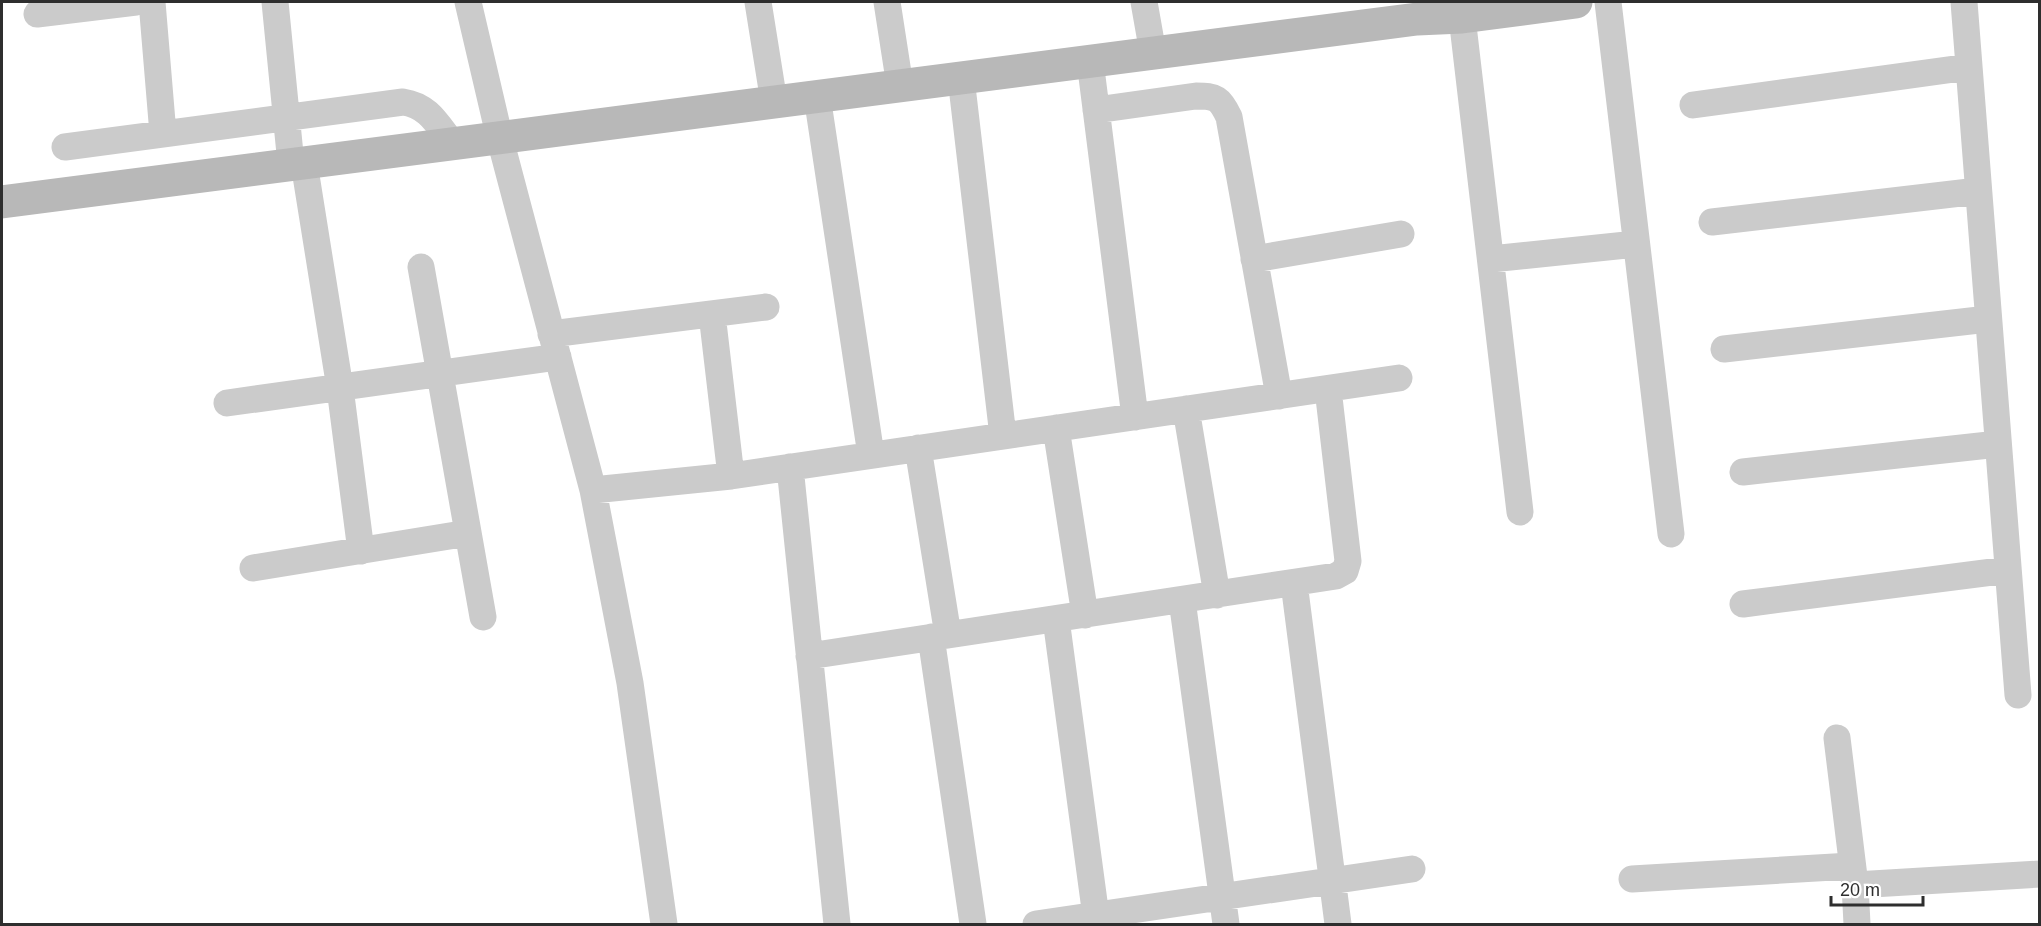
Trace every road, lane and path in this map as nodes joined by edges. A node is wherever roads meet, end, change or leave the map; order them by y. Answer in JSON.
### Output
{"nodes":[{"id":1,"x":135,"y":2,"type":"edge"},
{"id":2,"x":153,"y":2,"type":"edge"},
{"id":3,"x":275,"y":2,"type":"edge"},
{"id":4,"x":468,"y":2,"type":"edge"},
{"id":5,"x":758,"y":2,"type":"edge"},
{"id":6,"x":887,"y":2,"type":"edge"},
{"id":7,"x":1144,"y":2,"type":"edge"},
{"id":8,"x":1576,"y":2,"type":"edge"},
{"id":9,"x":1608,"y":2,"type":"edge"},
{"id":10,"x":1964,"y":2,"type":"edge"},
{"id":11,"x":1415,"y":10,"type":"edge"},
{"id":12,"x":37,"y":14,"type":"dead end"},
{"id":13,"x":1462,"y":17,"type":"junction"},
{"id":14,"x":1153,"y":53,"type":"junction"},
{"id":15,"x":1090,"y":61,"type":"junction"},
{"id":16,"x":1969,"y":67,"type":"junction"},
{"id":17,"x":962,"y":78,"type":"junction"},
{"id":18,"x":900,"y":86,"type":"junction"},
{"id":19,"x":817,"y":96,"type":"junction"},
{"id":20,"x":774,"y":102,"type":"junction"},
{"id":21,"x":1693,"y":105,"type":"dead end"},
{"id":22,"x":1096,"y":110,"type":"junction"},
{"id":23,"x":287,"y":117,"type":"junction"},
{"id":24,"x":163,"y":134,"type":"junction"},
{"id":25,"x":500,"y":139,"type":"junction"},
{"id":26,"x":452,"y":143,"type":"junction"},
{"id":27,"x":65,"y":147,"type":"dead end"},
{"id":28,"x":298,"y":163,"type":"junction"},
{"id":29,"x":1978,"y":191,"type":"junction"},
{"id":30,"x":2,"y":202,"type":"edge"},
{"id":31,"x":1712,"y":222,"type":"dead end"},
{"id":32,"x":1401,"y":234,"type":"dead end"},
{"id":33,"x":1636,"y":244,"type":"junction"},
{"id":34,"x":1254,"y":258,"type":"junction"},
{"id":35,"x":1491,"y":259,"type":"junction"},
{"id":36,"x":421,"y":267,"type":"dead end"},
{"id":37,"x":766,"y":307,"type":"dead end"},
{"id":38,"x":712,"y":314,"type":"junction"},
{"id":39,"x":1989,"y":319,"type":"junction"},
{"id":40,"x":555,"y":346,"type":"junction"},
{"id":41,"x":1724,"y":349,"type":"dead end"},
{"id":42,"x":440,"y":374,"type":"junction"},
{"id":43,"x":1399,"y":378,"type":"dead end"},
{"id":44,"x":340,"y":388,"type":"junction"},
{"id":45,"x":1328,"y":389,"type":"junction"},
{"id":46,"x":1279,"y":396,"type":"junction"},
{"id":47,"x":226,"y":403,"type":"dead end"},
{"id":48,"x":1186,"y":409,"type":"junction"},
{"id":49,"x":1135,"y":417,"type":"junction"},
{"id":50,"x":1056,"y":428,"type":"junction"},
{"id":51,"x":1003,"y":436,"type":"junction"},
{"id":52,"x":1998,"y":444,"type":"junction"},
{"id":53,"x":918,"y":448,"type":"junction"},
{"id":54,"x":871,"y":455,"type":"junction"},
{"id":55,"x":790,"y":467,"type":"junction"},
{"id":56,"x":1743,"y":472,"type":"dead end"},
{"id":57,"x":731,"y":476,"type":"junction"},
{"id":58,"x":593,"y":490,"type":"junction"},
{"id":59,"x":1520,"y":512,"type":"dead end"},
{"id":60,"x":468,"y":533,"type":"junction"},
{"id":61,"x":1671,"y":534,"type":"dead end"},
{"id":62,"x":361,"y":551,"type":"junction"},
{"id":63,"x":253,"y":568,"type":"dead end"},
{"id":64,"x":2008,"y":570,"type":"junction"},
{"id":65,"x":1294,"y":583,"type":"junction"},
{"id":66,"x":1217,"y":595,"type":"junction"},
{"id":67,"x":1182,"y":600,"type":"junction"},
{"id":68,"x":1743,"y":604,"type":"dead end"},
{"id":69,"x":1085,"y":615,"type":"junction"},
{"id":70,"x":483,"y":616,"type":"dead end"},
{"id":71,"x":1056,"y":619,"type":"junction"},
{"id":72,"x":939,"y":636,"type":"junction"},
{"id":73,"x":809,"y":656,"type":"junction"},
{"id":74,"x":2018,"y":695,"type":"dead end"},
{"id":75,"x":1837,"y":738,"type":"dead end"},
{"id":76,"x":1412,"y":869,"type":"dead end"},
{"id":77,"x":2040,"y":874,"type":"edge"},
{"id":78,"x":1853,"y":875,"type":"junction"},
{"id":79,"x":1632,"y":879,"type":"dead end"},
{"id":80,"x":1332,"y":880,"type":"junction"},
{"id":81,"x":1221,"y":897,"type":"junction"},
{"id":82,"x":1096,"y":920,"type":"edge"},
{"id":83,"x":664,"y":924,"type":"edge"},
{"id":84,"x":837,"y":924,"type":"edge"},
{"id":85,"x":973,"y":924,"type":"edge"},
{"id":86,"x":1036,"y":924,"type":"edge"},
{"id":87,"x":1226,"y":924,"type":"edge"},
{"id":88,"x":1338,"y":924,"type":"edge"},
{"id":89,"x":1857,"y":924,"type":"edge"}],
"edges":[{"from":1,"to":12,"type":"street"},
{"from":2,"to":24,"type":"street"},
{"from":3,"to":23,"type":"street"},
{"from":4,"to":25,"type":"street"},
{"from":5,"to":20,"type":"street"},
{"from":6,"to":18,"type":"street"},
{"from":7,"to":14,"type":"street"},
{"from":8,"to":13,"type":"street"},
{"from":9,"to":33,"type":"street"},
{"from":10,"to":16,"type":"street"},
{"from":11,"to":13,"type":"street"},
{"from":11,"to":14,"type":"street"},
{"from":13,"to":35,"type":"street"},
{"from":14,"to":15,"type":"street"},
{"from":15,"to":17,"type":"street"},
{"from":15,"to":22,"type":"street"},
{"from":16,"to":21,"type":"street"},
{"from":16,"to":29,"type":"street"},
{"from":17,"to":18,"type":"street"},
{"from":17,"to":51,"type":"street"},
{"from":18,"to":19,"type":"street"},
{"from":19,"to":20,"type":"street"},
{"from":19,"to":54,"type":"street"},
{"from":20,"to":25,"type":"street"},
{"from":22,"to":34,"type":"street"},
{"from":22,"to":49,"type":"street"},
{"from":23,"to":24,"type":"street"},
{"from":23,"to":26,"type":"street"},
{"from":23,"to":28,"type":"street"},
{"from":24,"to":27,"type":"street"},
{"from":25,"to":26,"type":"street"},
{"from":25,"to":40,"type":"street"},
{"from":26,"to":28,"type":"street"},
{"from":28,"to":30,"type":"street"},
{"from":28,"to":44,"type":"street"},
{"from":29,"to":31,"type":"street"},
{"from":29,"to":39,"type":"street"},
{"from":32,"to":34,"type":"street"},
{"from":33,"to":35,"type":"street"},
{"from":33,"to":61,"type":"street"},
{"from":34,"to":46,"type":"street"},
{"from":35,"to":59,"type":"street"},
{"from":36,"to":42,"type":"street"},
{"from":37,"to":38,"type":"street"},
{"from":38,"to":40,"type":"street"},
{"from":38,"to":57,"type":"street"},
{"from":39,"to":41,"type":"street"},
{"from":39,"to":52,"type":"street"},
{"from":40,"to":42,"type":"street"},
{"from":40,"to":58,"type":"street"},
{"from":42,"to":44,"type":"street"},
{"from":42,"to":60,"type":"street"},
{"from":43,"to":45,"type":"street"},
{"from":44,"to":47,"type":"street"},
{"from":44,"to":62,"type":"street"},
{"from":45,"to":46,"type":"street"},
{"from":45,"to":65,"type":"street"},
{"from":46,"to":48,"type":"street"},
{"from":48,"to":49,"type":"street"},
{"from":48,"to":66,"type":"street"},
{"from":49,"to":50,"type":"street"},
{"from":50,"to":51,"type":"street"},
{"from":50,"to":69,"type":"street"},
{"from":51,"to":53,"type":"street"},
{"from":52,"to":56,"type":"street"},
{"from":52,"to":64,"type":"street"},
{"from":53,"to":54,"type":"street"},
{"from":53,"to":72,"type":"street"},
{"from":54,"to":55,"type":"street"},
{"from":55,"to":57,"type":"street"},
{"from":55,"to":73,"type":"street"},
{"from":57,"to":58,"type":"street"},
{"from":58,"to":83,"type":"street"},
{"from":60,"to":62,"type":"street"},
{"from":60,"to":70,"type":"street"},
{"from":62,"to":63,"type":"street"},
{"from":64,"to":68,"type":"street"},
{"from":64,"to":74,"type":"street"},
{"from":65,"to":66,"type":"street"},
{"from":65,"to":80,"type":"street"},
{"from":66,"to":67,"type":"street"},
{"from":67,"to":69,"type":"street"},
{"from":67,"to":81,"type":"street"},
{"from":69,"to":71,"type":"street"},
{"from":71,"to":72,"type":"street"},
{"from":71,"to":82,"type":"street"},
{"from":72,"to":73,"type":"street"},
{"from":72,"to":85,"type":"street"},
{"from":73,"to":84,"type":"street"},
{"from":75,"to":78,"type":"street"},
{"from":76,"to":80,"type":"street"},
{"from":77,"to":78,"type":"street"},
{"from":78,"to":79,"type":"street"},
{"from":78,"to":89,"type":"street"},
{"from":80,"to":81,"type":"street"},
{"from":80,"to":88,"type":"street"},
{"from":81,"to":82,"type":"street"},
{"from":81,"to":87,"type":"street"},
{"from":82,"to":86,"type":"street"}]}
